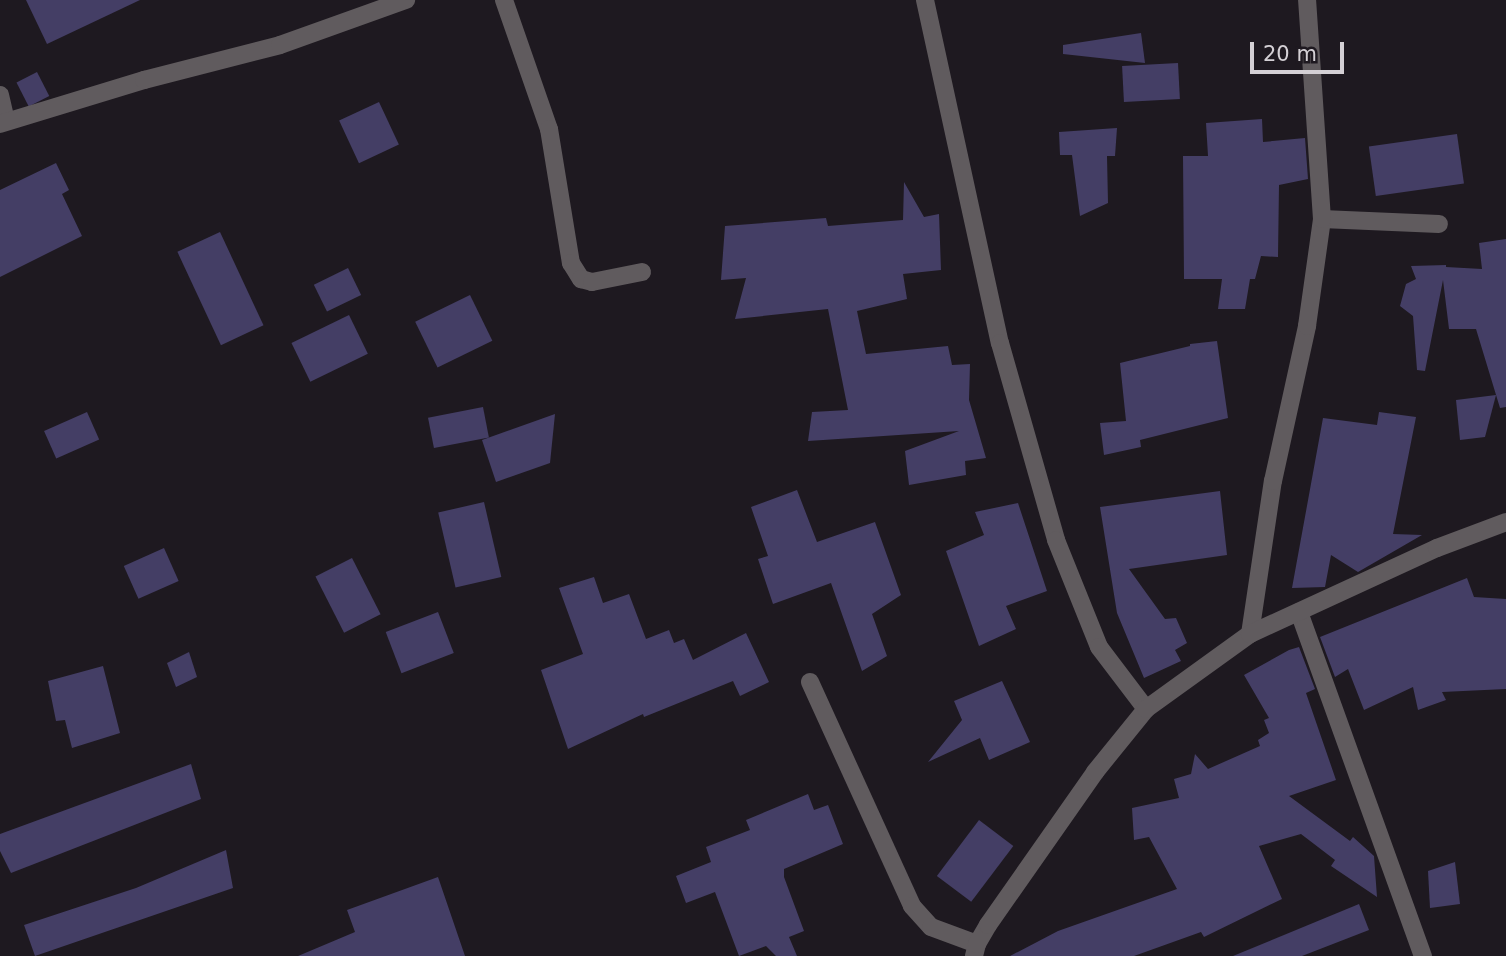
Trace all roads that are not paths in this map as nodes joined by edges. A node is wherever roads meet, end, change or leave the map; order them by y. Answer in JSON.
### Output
{"nodes":[{"id":1,"x":406,"y":0,"type":"edge"},
{"id":2,"x":504,"y":0,"type":"edge"},
{"id":3,"x":925,"y":0,"type":"edge"},
{"id":4,"x":1307,"y":0,"type":"edge"},
{"id":5,"x":0,"y":94,"type":"edge"},
{"id":6,"x":3,"y":123,"type":"edge"},
{"id":7,"x":1322,"y":219,"type":"junction"},
{"id":8,"x":1439,"y":224,"type":"dead end"},
{"id":9,"x":642,"y":272,"type":"dead end"},
{"id":10,"x":1506,"y":522,"type":"edge"},
{"id":11,"x":1299,"y":612,"type":"junction"},
{"id":12,"x":1250,"y":634,"type":"junction"},
{"id":13,"x":810,"y":682,"type":"dead end"},
{"id":14,"x":1146,"y":709,"type":"junction"},
{"id":15,"x":975,"y":950,"type":"edge"},
{"id":16,"x":1423,"y":956,"type":"edge"}],
"edges":[{"from":1,"to":6,"type":"street"},
{"from":2,"to":9,"type":"street"},
{"from":3,"to":14,"type":"street"},
{"from":4,"to":7,"type":"street"},
{"from":5,"to":6,"type":"street"},
{"from":7,"to":8,"type":"street"},
{"from":7,"to":12,"type":"street"},
{"from":10,"to":11,"type":"street"},
{"from":11,"to":12,"type":"street"},
{"from":11,"to":16,"type":"street"},
{"from":12,"to":14,"type":"street"},
{"from":13,"to":15,"type":"street"},
{"from":14,"to":15,"type":"street"}]}
